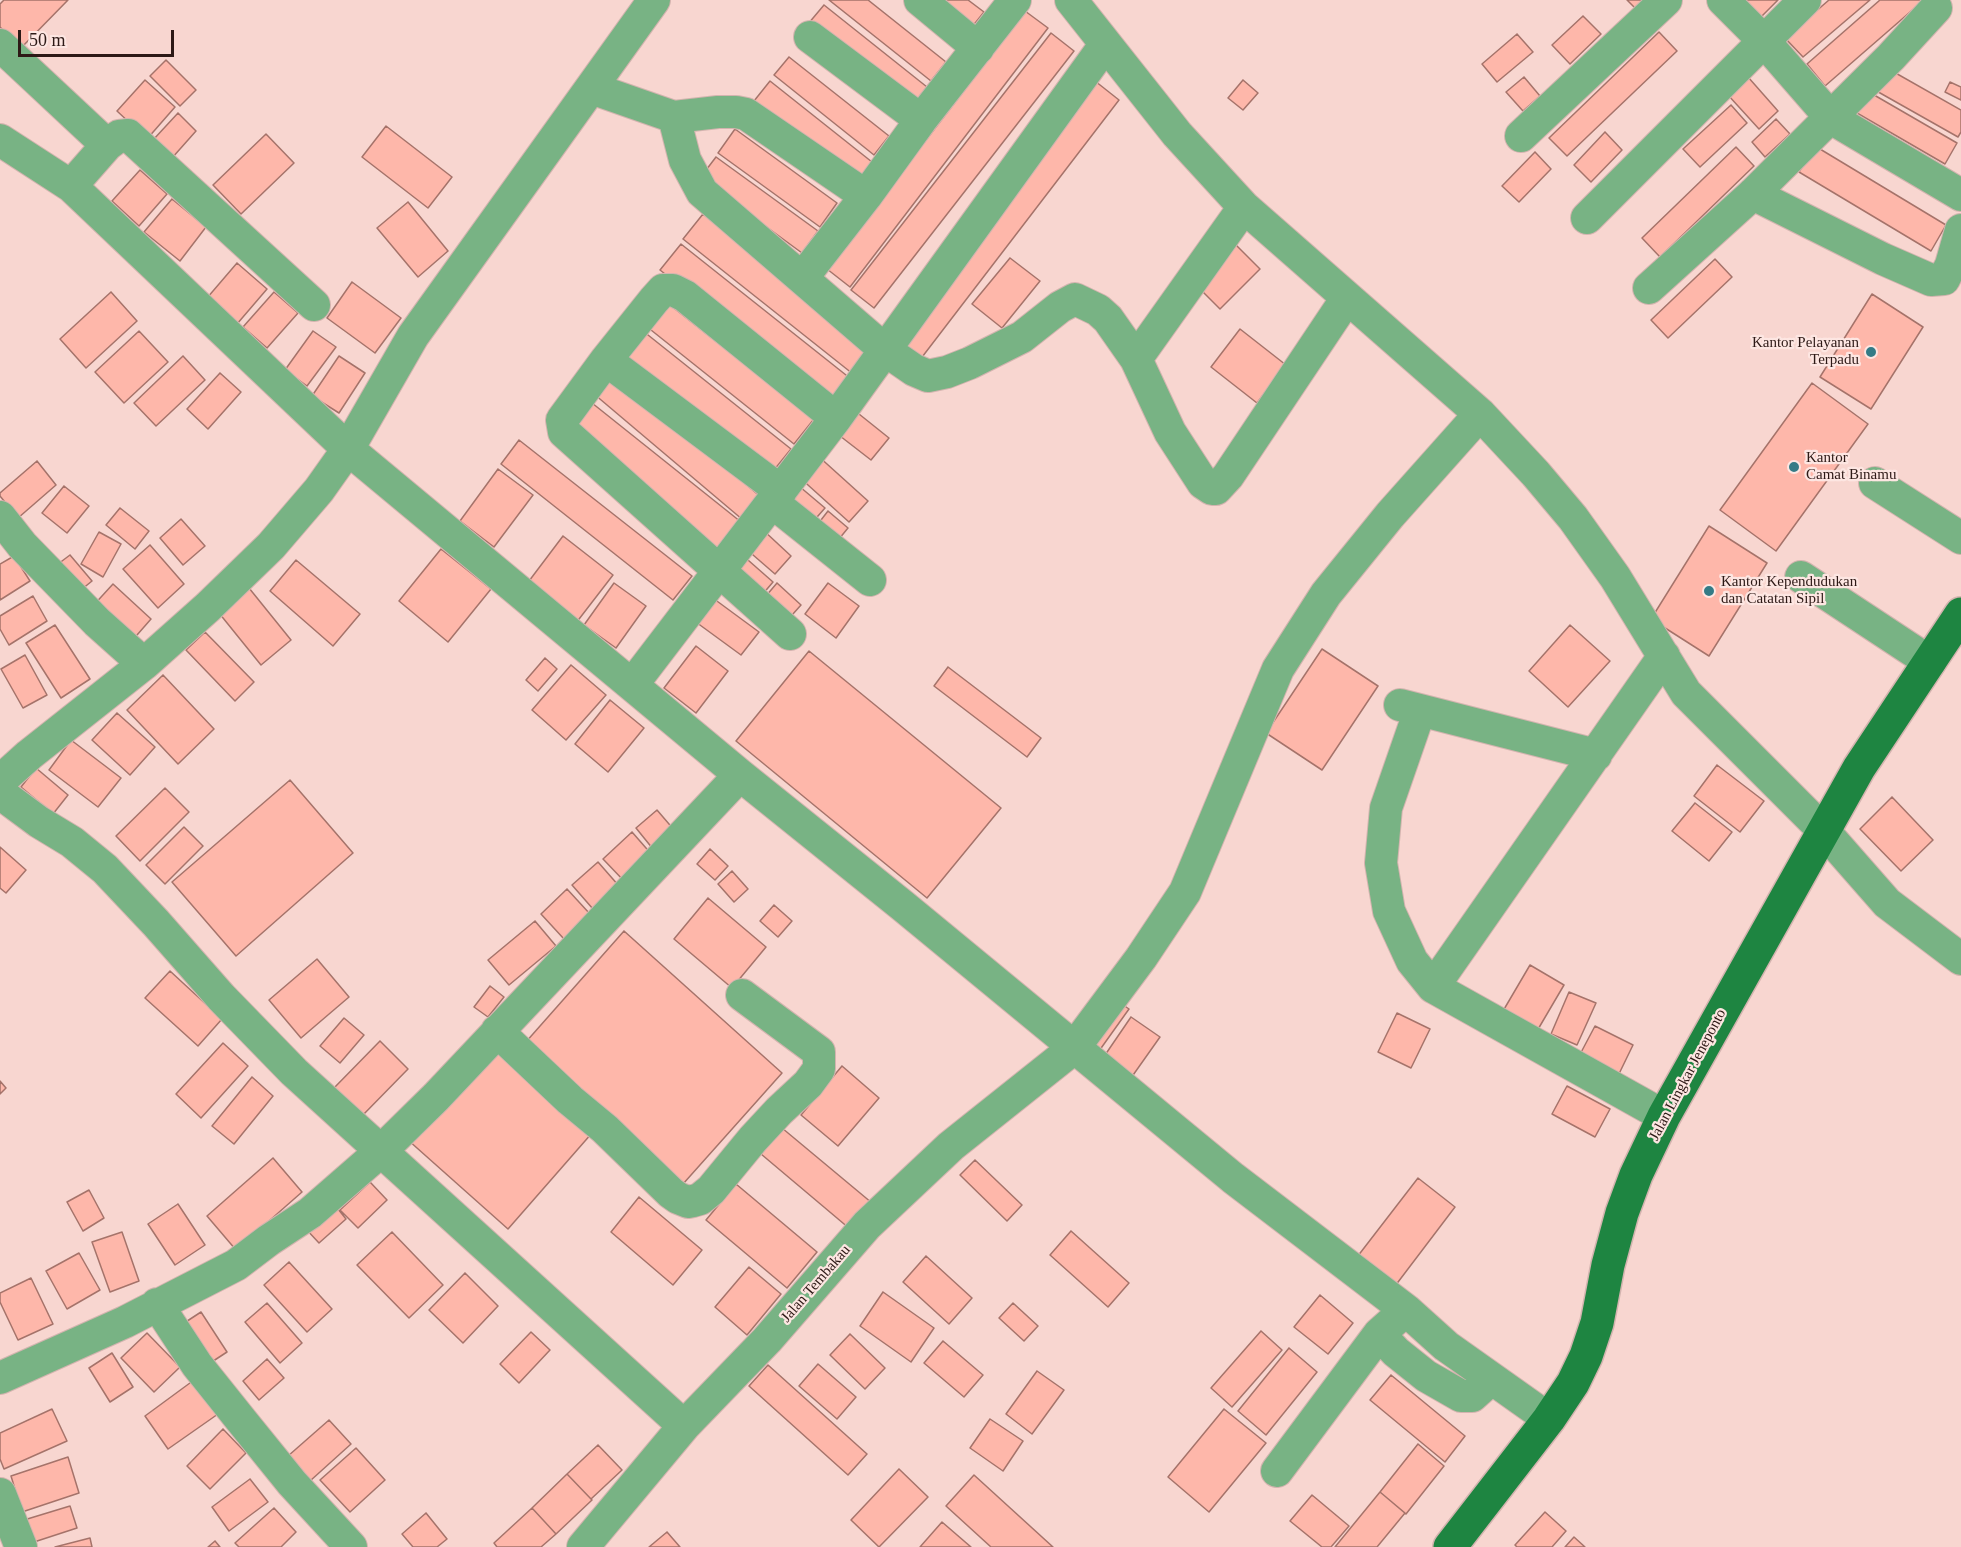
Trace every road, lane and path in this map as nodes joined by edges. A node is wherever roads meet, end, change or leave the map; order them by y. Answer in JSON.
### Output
{"nodes":[{"id":1,"x":654,"y":0,"type":"edge"},
{"id":2,"x":920,"y":0,"type":"edge"},
{"id":3,"x":1015,"y":0,"type":"edge"},
{"id":4,"x":1071,"y":0,"type":"edge"},
{"id":5,"x":1666,"y":0,"type":"edge"},
{"id":6,"x":1723,"y":0,"type":"edge"},
{"id":7,"x":1804,"y":0,"type":"edge"},
{"id":8,"x":1936,"y":8,"type":"dead end"},
{"id":9,"x":810,"y":37,"type":"dead end"},
{"id":10,"x":1764,"y":41,"type":"junction"},
{"id":11,"x":0,"y":45,"type":"edge"},
{"id":12,"x":1106,"y":45,"type":"junction"},
{"id":13,"x":978,"y":48,"type":"junction"},
{"id":14,"x":591,"y":88,"type":"junction"},
{"id":15,"x":674,"y":117,"type":"junction"},
{"id":16,"x":1831,"y":118,"type":"junction"},
{"id":17,"x":921,"y":120,"type":"junction"},
{"id":18,"x":1521,"y":136,"type":"dead end"},
{"id":19,"x":0,"y":140,"type":"edge"},
{"id":20,"x":107,"y":145,"type":"junction"},
{"id":21,"x":71,"y":186,"type":"junction"},
{"id":22,"x":1753,"y":194,"type":"junction"},
{"id":23,"x":1961,"y":195,"type":"edge"},
{"id":24,"x":866,"y":196,"type":"junction"},
{"id":25,"x":1244,"y":207,"type":"junction"},
{"id":26,"x":1587,"y":218,"type":"dead end"},
{"id":27,"x":1961,"y":231,"type":"edge"},
{"id":28,"x":803,"y":277,"type":"junction"},
{"id":29,"x":1649,"y":288,"type":"dead end"},
{"id":30,"x":1347,"y":298,"type":"junction"},
{"id":31,"x":314,"y":305,"type":"dead end"},
{"id":32,"x":885,"y":350,"type":"junction"},
{"id":33,"x":1136,"y":359,"type":"junction"},
{"id":34,"x":606,"y":360,"type":"junction"},
{"id":35,"x":1480,"y":414,"type":"junction"},
{"id":36,"x":837,"y":418,"type":"junction"},
{"id":37,"x":348,"y":449,"type":"junction"},
{"id":38,"x":1875,"y":483,"type":"dead end"},
{"id":39,"x":777,"y":496,"type":"junction"},
{"id":40,"x":0,"y":516,"type":"edge"},
{"id":41,"x":1961,"y":538,"type":"edge"},
{"id":42,"x":719,"y":571,"type":"junction"},
{"id":43,"x":1801,"y":577,"type":"dead end"},
{"id":44,"x":870,"y":580,"type":"dead end"},
{"id":45,"x":1961,"y":614,"type":"edge"},
{"id":46,"x":790,"y":634,"type":"dead end"},
{"id":47,"x":1664,"y":656,"type":"junction"},
{"id":48,"x":1930,"y":662,"type":"junction"},
{"id":49,"x":144,"y":664,"type":"junction"},
{"id":50,"x":632,"y":685,"type":"junction"},
{"id":51,"x":1596,"y":755,"type":"junction"},
{"id":52,"x":740,"y":775,"type":"junction"},
{"id":53,"x":0,"y":781,"type":"edge"},
{"id":54,"x":0,"y":793,"type":"edge"},
{"id":55,"x":1823,"y":830,"type":"junction"},
{"id":56,"x":1961,"y":959,"type":"edge"},
{"id":57,"x":1433,"y":987,"type":"junction"},
{"id":58,"x":742,"y":995,"type":"dead end"},
{"id":59,"x":497,"y":1031,"type":"junction"},
{"id":60,"x":1074,"y":1048,"type":"junction"},
{"id":61,"x":1664,"y":1116,"type":"junction"},
{"id":62,"x":380,"y":1152,"type":"junction"},
{"id":63,"x":157,"y":1304,"type":"junction"},
{"id":64,"x":1406,"y":1310,"type":"junction"},
{"id":65,"x":1379,"y":1334,"type":"junction"},
{"id":66,"x":0,"y":1378,"type":"edge"},
{"id":67,"x":1491,"y":1379,"type":"junction"},
{"id":68,"x":1549,"y":1419,"type":"junction"},
{"id":69,"x":684,"y":1426,"type":"junction"},
{"id":70,"x":1277,"y":1471,"type":"dead end"},
{"id":71,"x":0,"y":1494,"type":"edge"},
{"id":72,"x":21,"y":1547,"type":"edge"},
{"id":73,"x":351,"y":1547,"type":"edge"},
{"id":74,"x":583,"y":1547,"type":"edge"},
{"id":75,"x":1450,"y":1547,"type":"edge"}],
"edges":[{"from":1,"to":14,"type":"street"},
{"from":2,"to":13,"type":"street"},
{"from":3,"to":13,"type":"street"},
{"from":4,"to":12,"type":"street"},
{"from":5,"to":18,"type":"street"},
{"from":6,"to":10,"type":"street"},
{"from":7,"to":10,"type":"street"},
{"from":8,"to":16,"type":"street"},
{"from":9,"to":17,"type":"street"},
{"from":10,"to":16,"type":"street"},
{"from":10,"to":26,"type":"street"},
{"from":11,"to":20,"type":"street"},
{"from":12,"to":25,"type":"street"},
{"from":12,"to":32,"type":"street"},
{"from":13,"to":17,"type":"street"},
{"from":14,"to":15,"type":"street"},
{"from":14,"to":37,"type":"street"},
{"from":15,"to":24,"type":"street"},
{"from":15,"to":28,"type":"street"},
{"from":16,"to":22,"type":"street"},
{"from":16,"to":23,"type":"street"},
{"from":17,"to":24,"type":"street"},
{"from":19,"to":21,"type":"street"},
{"from":20,"to":21,"type":"street"},
{"from":20,"to":31,"type":"street"},
{"from":21,"to":37,"type":"street"},
{"from":22,"to":27,"type":"street"},
{"from":22,"to":29,"type":"street"},
{"from":24,"to":28,"type":"street"},
{"from":25,"to":30,"type":"street"},
{"from":25,"to":33,"type":"street"},
{"from":28,"to":32,"type":"street"},
{"from":30,"to":33,"type":"street"},
{"from":30,"to":35,"type":"street"},
{"from":32,"to":33,"type":"street"},
{"from":32,"to":36,"type":"street"},
{"from":34,"to":36,"type":"street"},
{"from":34,"to":39,"type":"street"},
{"from":34,"to":42,"type":"street"},
{"from":35,"to":47,"type":"street"},
{"from":35,"to":60,"type":"street","name":"Jalan Tembakau"},
{"from":36,"to":39,"type":"street"},
{"from":37,"to":49,"type":"street"},
{"from":37,"to":50,"type":"street"},
{"from":38,"to":41,"type":"street"},
{"from":39,"to":42,"type":"street"},
{"from":39,"to":44,"type":"street"},
{"from":40,"to":49,"type":"street"},
{"from":42,"to":46,"type":"street"},
{"from":42,"to":50,"type":"street"},
{"from":43,"to":48,"type":"street"},
{"from":45,"to":48,"type":"main road","name":"Jalan Lingkar Jeneponto"},
{"from":47,"to":51,"type":"street"},
{"from":47,"to":55,"type":"street"},
{"from":48,"to":55,"type":"main road","name":"Jalan Lingkar Jeneponto"},
{"from":49,"to":53,"type":"street"},
{"from":50,"to":52,"type":"street"},
{"from":51,"to":57,"type":"street"},
{"from":51,"to":57,"type":"street"},
{"from":52,"to":59,"type":"street"},
{"from":52,"to":60,"type":"street"},
{"from":54,"to":62,"type":"street"},
{"from":55,"to":56,"type":"street"},
{"from":55,"to":61,"type":"main road","name":"Jalan Lingkar Jeneponto"},
{"from":57,"to":61,"type":"street"},
{"from":58,"to":59,"type":"street"},
{"from":59,"to":62,"type":"street"},
{"from":60,"to":64,"type":"street"},
{"from":60,"to":69,"type":"street","name":"Jalan Tembakau"},
{"from":61,"to":68,"type":"main road","name":"Jalan Lingkar Jeneponto"},
{"from":62,"to":63,"type":"street"},
{"from":62,"to":69,"type":"street"},
{"from":63,"to":66,"type":"street"},
{"from":63,"to":73,"type":"street"},
{"from":64,"to":65,"type":"street"},
{"from":64,"to":67,"type":"street"},
{"from":65,"to":67,"type":"street"},
{"from":65,"to":70,"type":"street"},
{"from":67,"to":68,"type":"street"},
{"from":68,"to":75,"type":"main road","name":"Jalan Lingkar Jeneponto"},
{"from":69,"to":74,"type":"street","name":"Jalan Tembakau"},
{"from":71,"to":72,"type":"street"}]}
